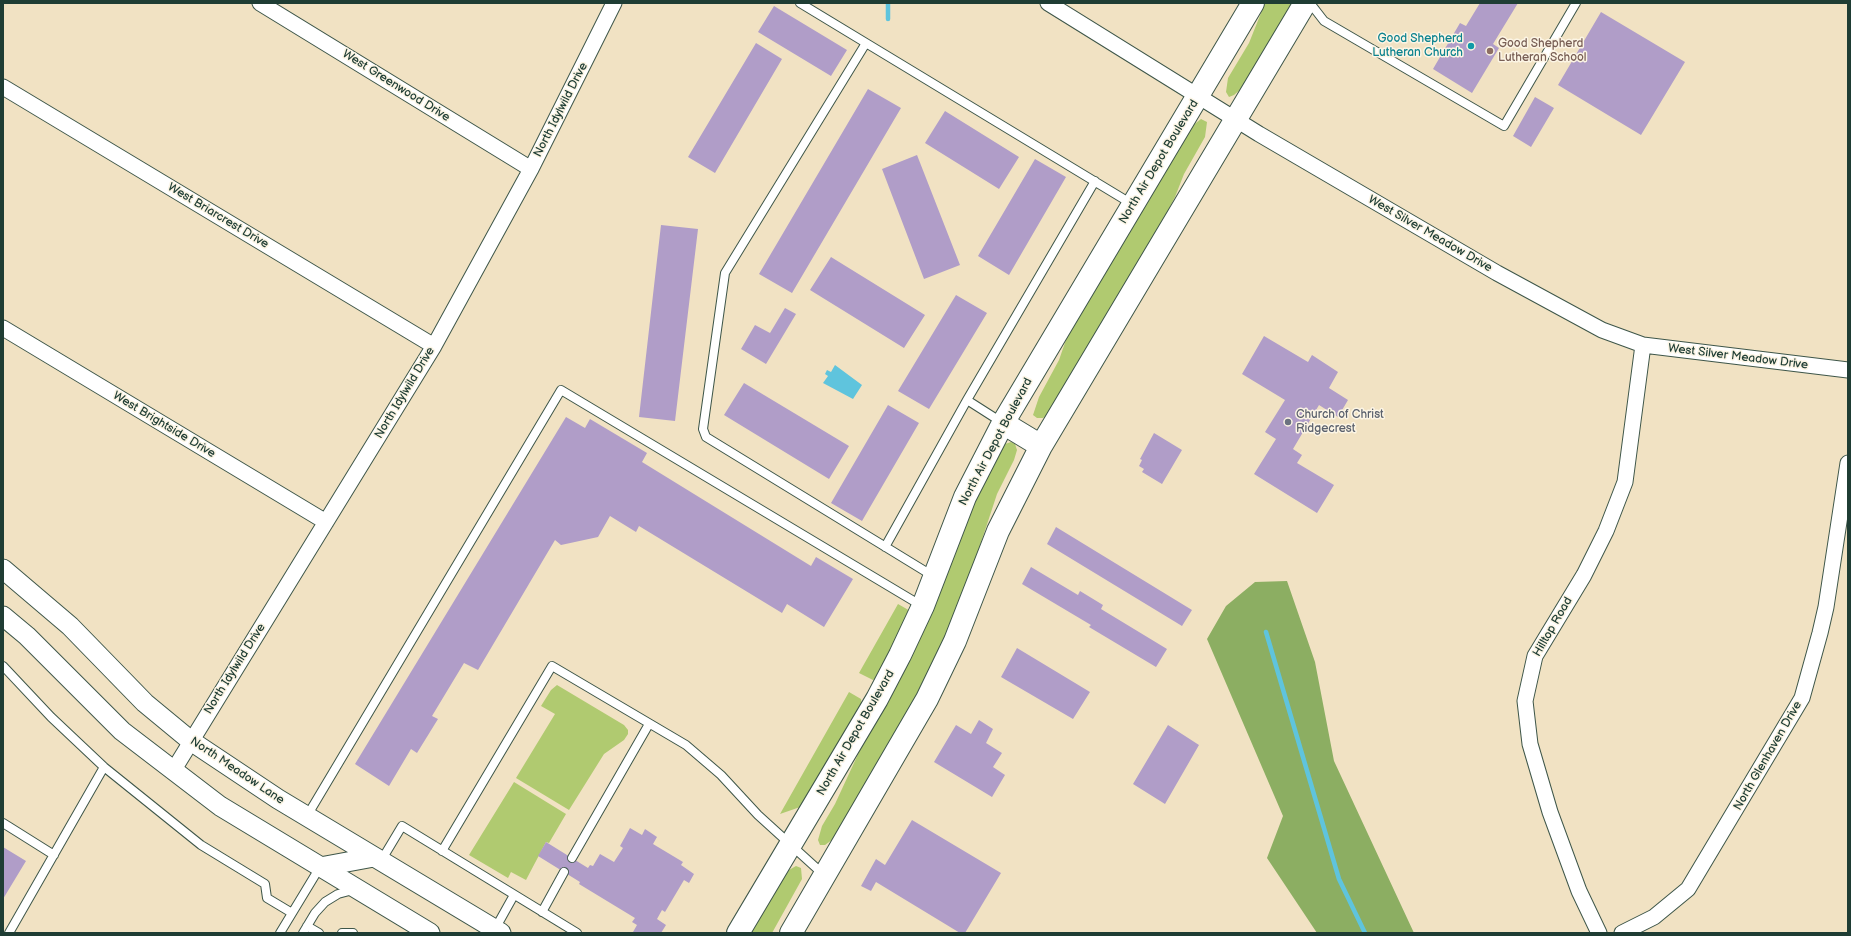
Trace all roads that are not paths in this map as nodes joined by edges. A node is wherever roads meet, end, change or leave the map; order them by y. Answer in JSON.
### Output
{"nodes":[{"id":1,"x":260,"y":3,"type":"edge"},
{"id":2,"x":614,"y":3,"type":"edge"},
{"id":3,"x":800,"y":3,"type":"edge"},
{"id":4,"x":1048,"y":3,"type":"edge"},
{"id":5,"x":1253,"y":3,"type":"edge"},
{"id":6,"x":1305,"y":3,"type":"edge"},
{"id":7,"x":1310,"y":3,"type":"edge"},
{"id":8,"x":1576,"y":3,"type":"edge"},
{"id":9,"x":866,"y":43,"type":"junction"},
{"id":10,"x":3,"y":87,"type":"edge"},
{"id":11,"x":1198,"y":96,"type":"junction"},
{"id":12,"x":1236,"y":118,"type":"junction"},
{"id":13,"x":531,"y":170,"type":"junction"},
{"id":14,"x":1095,"y":181,"type":"junction"},
{"id":15,"x":1133,"y":205,"type":"junction"},
{"id":16,"x":3,"y":328,"type":"edge"},
{"id":17,"x":1643,"y":345,"type":"junction"},
{"id":18,"x":434,"y":346,"type":"junction"},
{"id":19,"x":1848,"y":370,"type":"edge"},
{"id":20,"x":967,"y":400,"type":"junction"},
{"id":21,"x":1003,"y":423,"type":"junction"},
{"id":22,"x":1041,"y":446,"type":"junction"},
{"id":23,"x":1848,"y":463,"type":"edge"},
{"id":24,"x":326,"y":522,"type":"junction"},
{"id":25,"x":885,"y":547,"type":"junction"},
{"id":26,"x":3,"y":569,"type":"edge"},
{"id":27,"x":934,"y":576,"type":"junction"},
{"id":28,"x":923,"y":606,"type":"junction"},
{"id":29,"x":3,"y":616,"type":"edge"},
{"id":30,"x":3,"y":666,"type":"edge"},
{"id":31,"x":649,"y":724,"type":"junction"},
{"id":32,"x":191,"y":741,"type":"junction"},
{"id":33,"x":104,"y":767,"type":"junction"},
{"id":34,"x":173,"y":771,"type":"junction"},
{"id":35,"x":307,"y":816,"type":"junction"},
{"id":36,"x":3,"y":823,"type":"edge"},
{"id":37,"x":790,"y":845,"type":"junction"},
{"id":38,"x":442,"y":851,"type":"junction"},
{"id":39,"x":54,"y":855,"type":"junction"},
{"id":40,"x":572,"y":858,"type":"dead end"},
{"id":41,"x":378,"y":859,"type":"junction"},
{"id":42,"x":320,"y":866,"type":"junction"},
{"id":43,"x":564,"y":872,"type":"dead end"},
{"id":44,"x":824,"y":875,"type":"junction"},
{"id":45,"x":358,"y":889,"type":"junction"},
{"id":46,"x":514,"y":895,"type":"junction"},
{"id":47,"x":542,"y":912,"type":"junction"},
{"id":48,"x":292,"y":913,"type":"junction"},
{"id":49,"x":305,"y":930,"type":"edge"},
{"id":50,"x":496,"y":932,"type":"edge"},
{"id":51,"x":9,"y":933,"type":"edge"},
{"id":52,"x":280,"y":933,"type":"edge"},
{"id":53,"x":319,"y":933,"type":"edge"},
{"id":54,"x":342,"y":933,"type":"edge"},
{"id":55,"x":353,"y":933,"type":"edge"},
{"id":56,"x":430,"y":933,"type":"edge"},
{"id":57,"x":577,"y":933,"type":"edge"},
{"id":58,"x":738,"y":933,"type":"edge"},
{"id":59,"x":791,"y":933,"type":"edge"},
{"id":60,"x":1599,"y":933,"type":"edge"},
{"id":61,"x":1622,"y":933,"type":"edge"}],
"edges":[{"from":1,"to":13,"type":"street","name":"West Greenwood Drive"},
{"from":2,"to":13,"type":"street","name":"North Idylwild Drive"},
{"from":3,"to":9,"type":"lane"},
{"from":4,"to":11,"type":"street","name":"West Silver Meadow Drive"},
{"from":5,"to":11,"type":"main road","name":"North Air Depot Boulevard"},
{"from":6,"to":12,"type":"main road"},
{"from":7,"to":8,"type":"lane"},
{"from":9,"to":14,"type":"lane"},
{"from":9,"to":25,"type":"lane"},
{"from":10,"to":18,"type":"street","name":"West Briarcrest Drive"},
{"from":11,"to":12,"type":"street","name":"West Silver Meadow Drive"},
{"from":11,"to":15,"type":"main road","name":"North Air Depot Boulevard"},
{"from":12,"to":17,"type":"street","name":"West Silver Meadow Drive"},
{"from":12,"to":22,"type":"main road"},
{"from":13,"to":18,"type":"street","name":"North Idylwild Drive"},
{"from":14,"to":15,"type":"lane"},
{"from":14,"to":20,"type":"lane"},
{"from":15,"to":21,"type":"main road","name":"North Air Depot Boulevard"},
{"from":16,"to":24,"type":"street","name":"West Brightside Drive"},
{"from":17,"to":19,"type":"street","name":"West Silver Meadow Drive"},
{"from":17,"to":60,"type":"street","name":"Hilltop Road"},
{"from":18,"to":24,"type":"street","name":"North Idylwild Drive"},
{"from":20,"to":21,"type":"lane"},
{"from":20,"to":25,"type":"lane"},
{"from":21,"to":22,"type":"main road"},
{"from":21,"to":27,"type":"main road","name":"North Air Depot Boulevard"},
{"from":22,"to":44,"type":"main road"},
{"from":23,"to":61,"type":"street","name":"North Glenhaven Drive"},
{"from":24,"to":32,"type":"street","name":"North Idylwild Drive"},
{"from":25,"to":27,"type":"lane"},
{"from":26,"to":32,"type":"street","name":"North Meadow Lane"},
{"from":27,"to":28,"type":"main road","name":"North Air Depot Boulevard"},
{"from":28,"to":35,"type":"lane"},
{"from":28,"to":37,"type":"main road","name":"North Air Depot Boulevard"},
{"from":29,"to":34,"type":"street"},
{"from":30,"to":33,"type":"lane"},
{"from":31,"to":37,"type":"lane"},
{"from":31,"to":38,"type":"lane"},
{"from":31,"to":40,"type":"lane"},
{"from":32,"to":34,"type":"street","name":"North Idylwild Drive"},
{"from":32,"to":35,"type":"street","name":"North Meadow Lane"},
{"from":33,"to":39,"type":"lane"},
{"from":33,"to":48,"type":"lane"},
{"from":34,"to":42,"type":"street"},
{"from":35,"to":41,"type":"street","name":"North Meadow Lane"},
{"from":36,"to":39,"type":"lane"},
{"from":37,"to":44,"type":"lane"},
{"from":37,"to":58,"type":"main road","name":"North Air Depot Boulevard"},
{"from":38,"to":41,"type":"lane"},
{"from":38,"to":46,"type":"lane"},
{"from":39,"to":51,"type":"lane"},
{"from":41,"to":42,"type":"street"},
{"from":41,"to":50,"type":"street","name":"North Meadow Lane"},
{"from":42,"to":45,"type":"street"},
{"from":42,"to":48,"type":"lane"},
{"from":43,"to":47,"type":"lane"},
{"from":44,"to":59,"type":"main road"},
{"from":45,"to":49,"type":"lane"},
{"from":45,"to":56,"type":"street"},
{"from":46,"to":47,"type":"lane"},
{"from":46,"to":50,"type":"lane"},
{"from":47,"to":57,"type":"lane"},
{"from":48,"to":52,"type":"lane"},
{"from":49,"to":53,"type":"lane"},
{"from":54,"to":55,"type":"lane"}]}
